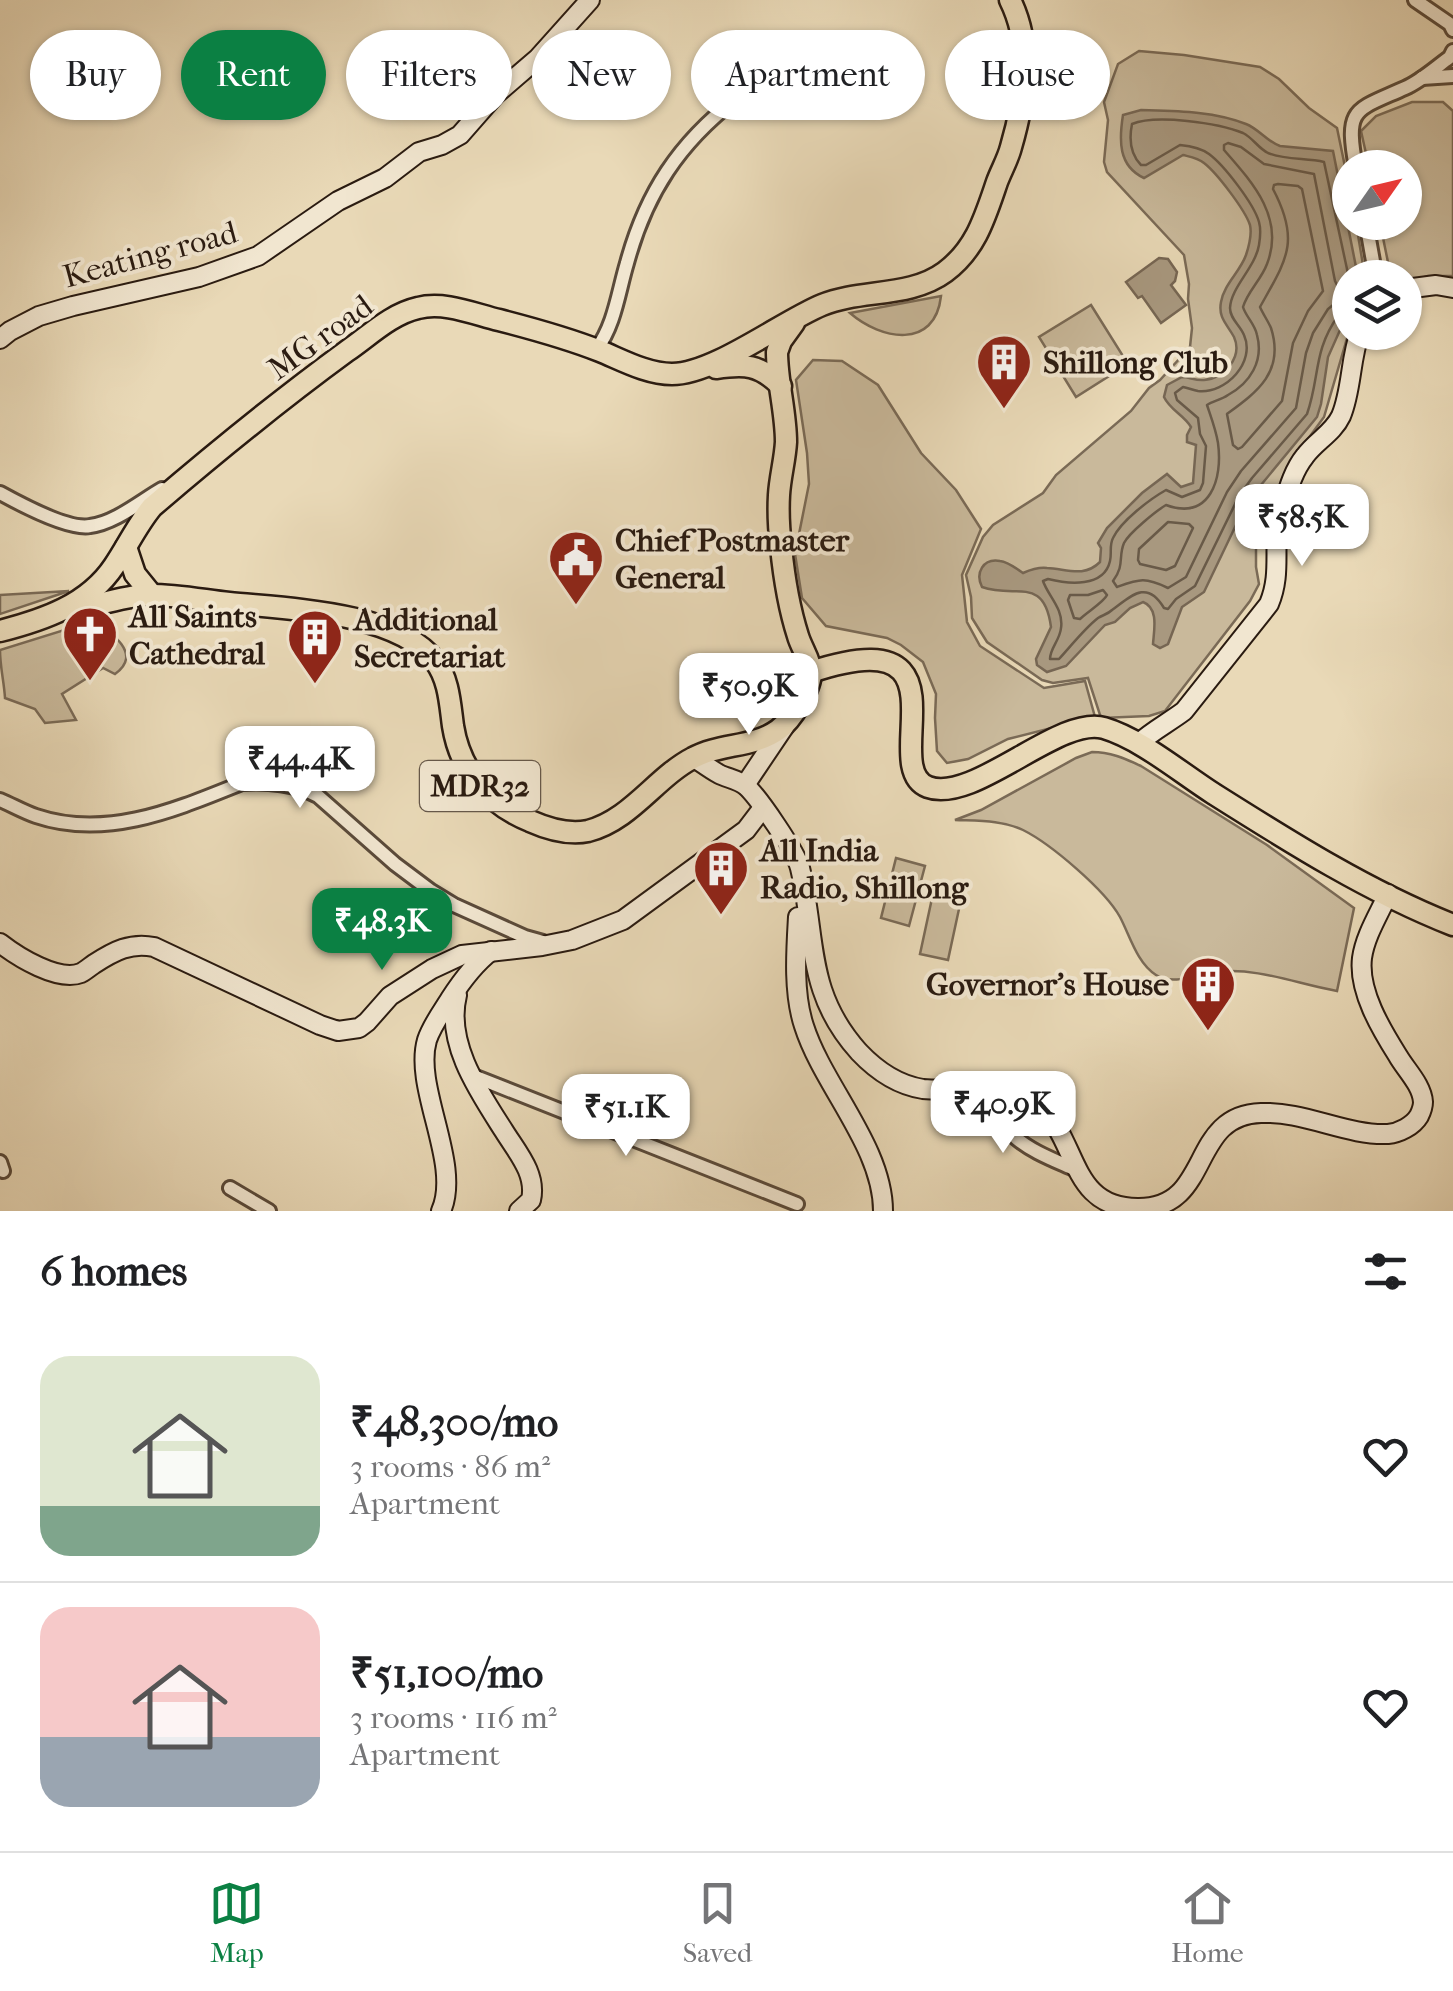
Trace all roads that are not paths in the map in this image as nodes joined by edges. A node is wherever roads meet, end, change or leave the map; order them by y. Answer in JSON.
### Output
{"nodes":[{"id":1,"x":590,"y":0,"type":"edge"},
{"id":2,"x":1415,"y":0,"type":"edge"},
{"id":3,"x":1012,"y":1,"type":"edge"},
{"id":4,"x":1453,"y":30,"type":"edge"},
{"id":5,"x":1453,"y":51,"type":"edge"},
{"id":6,"x":1453,"y":76,"type":"edge"},
{"id":7,"x":1422,"y":78,"type":"junction"},
{"id":8,"x":710,"y":120,"type":"edge"},
{"id":9,"x":1353,"y":150,"type":"edge"},
{"id":10,"x":1422,"y":287,"type":"edge"},
{"id":11,"x":1453,"y":288,"type":"edge"},
{"id":12,"x":799,"y":317,"type":"junction"},
{"id":13,"x":0,"y":339,"type":"edge"},
{"id":14,"x":596,"y":350,"type":"junction"},
{"id":15,"x":1354,"y":350,"type":"edge"},
{"id":16,"x":694,"y":370,"type":"junction"},
{"id":17,"x":780,"y":386,"type":"junction"},
{"id":18,"x":203,"y":465,"type":"junction"},
{"id":19,"x":0,"y":494,"type":"edge"},
{"id":20,"x":126,"y":548,"type":"junction"},
{"id":21,"x":152,"y":595,"type":"junction"},
{"id":22,"x":46,"y":619,"type":"junction"},
{"id":23,"x":0,"y":631,"type":"edge"},
{"id":24,"x":811,"y":672,"type":"junction"},
{"id":25,"x":790,"y":718,"type":"junction"},
{"id":26,"x":1138,"y":744,"type":"junction"},
{"id":27,"x":694,"y":757,"type":"junction"},
{"id":28,"x":745,"y":784,"type":"junction"},
{"id":29,"x":0,"y":800,"type":"edge"},
{"id":30,"x":762,"y":809,"type":"junction"},
{"id":31,"x":802,"y":882,"type":"junction"},
{"id":32,"x":1388,"y":894,"type":"junction"},
{"id":33,"x":1453,"y":925,"type":"edge"},
{"id":34,"x":572,"y":940,"type":"junction"},
{"id":35,"x":0,"y":943,"type":"edge"},
{"id":36,"x":491,"y":951,"type":"junction"},
{"id":37,"x":459,"y":985,"type":"junction"},
{"id":38,"x":471,"y":1075,"type":"junction"},
{"id":39,"x":989,"y":1090,"type":"junction"},
{"id":40,"x":1076,"y":1170,"type":"junction"},
{"id":41,"x":230,"y":1188,"type":"dead end"},
{"id":42,"x":797,"y":1204,"type":"dead end"},
{"id":43,"x":1137,"y":1210,"type":"edge"},
{"id":44,"x":269,"y":1211,"type":"edge"},
{"id":45,"x":441,"y":1211,"type":"edge"},
{"id":46,"x":519,"y":1211,"type":"edge"},
{"id":47,"x":883,"y":1211,"type":"edge"}],
"edges":[{"from":1,"to":13,"type":"street","name":"Keating road"},
{"from":2,"to":4,"type":"street"},
{"from":3,"to":12,"type":"main road","name":"MG road"},
{"from":5,"to":7,"type":"street"},
{"from":6,"to":7,"type":"street"},
{"from":7,"to":9,"type":"street"},
{"from":8,"to":14,"type":"street"},
{"from":10,"to":11,"type":"street"},
{"from":12,"to":16,"type":"main road","name":"MG road"},
{"from":12,"to":17,"type":"main road"},
{"from":14,"to":16,"type":"main road","name":"MG road"},
{"from":14,"to":18,"type":"main road","name":"MG road"},
{"from":15,"to":26,"type":"street"},
{"from":16,"to":17,"type":"main road"},
{"from":17,"to":24,"type":"main road"},
{"from":18,"to":19,"type":"street"},
{"from":18,"to":20,"type":"main road","name":"MG road"},
{"from":20,"to":21,"type":"main road"},
{"from":20,"to":22,"type":"main road","name":"MG road"},
{"from":21,"to":22,"type":"main road","number":"MDR32"},
{"from":21,"to":27,"type":"main road","number":"MDR32"},
{"from":22,"to":23,"type":"main road","name":"MG road","number":"MDR32"},
{"from":24,"to":25,"type":"main road"},
{"from":24,"to":26,"type":"main road"},
{"from":25,"to":27,"type":"main road","number":"MDR32"},
{"from":25,"to":28,"type":"street"},
{"from":26,"to":32,"type":"main road"},
{"from":27,"to":28,"type":"street"},
{"from":28,"to":30,"type":"street"},
{"from":29,"to":34,"type":"street"},
{"from":30,"to":31,"type":"street"},
{"from":30,"to":34,"type":"street"},
{"from":31,"to":39,"type":"street"},
{"from":31,"to":47,"type":"street"},
{"from":32,"to":33,"type":"main road"},
{"from":32,"to":43,"type":"street"},
{"from":34,"to":36,"type":"street"},
{"from":35,"to":36,"type":"street"},
{"from":36,"to":37,"type":"street"},
{"from":37,"to":38,"type":"street"},
{"from":37,"to":45,"type":"street"},
{"from":38,"to":42,"type":"street"},
{"from":38,"to":46,"type":"street"},
{"from":39,"to":40,"type":"street"},
{"from":39,"to":40,"type":"street"},
{"from":40,"to":43,"type":"street"},
{"from":41,"to":44,"type":"street"}]}
